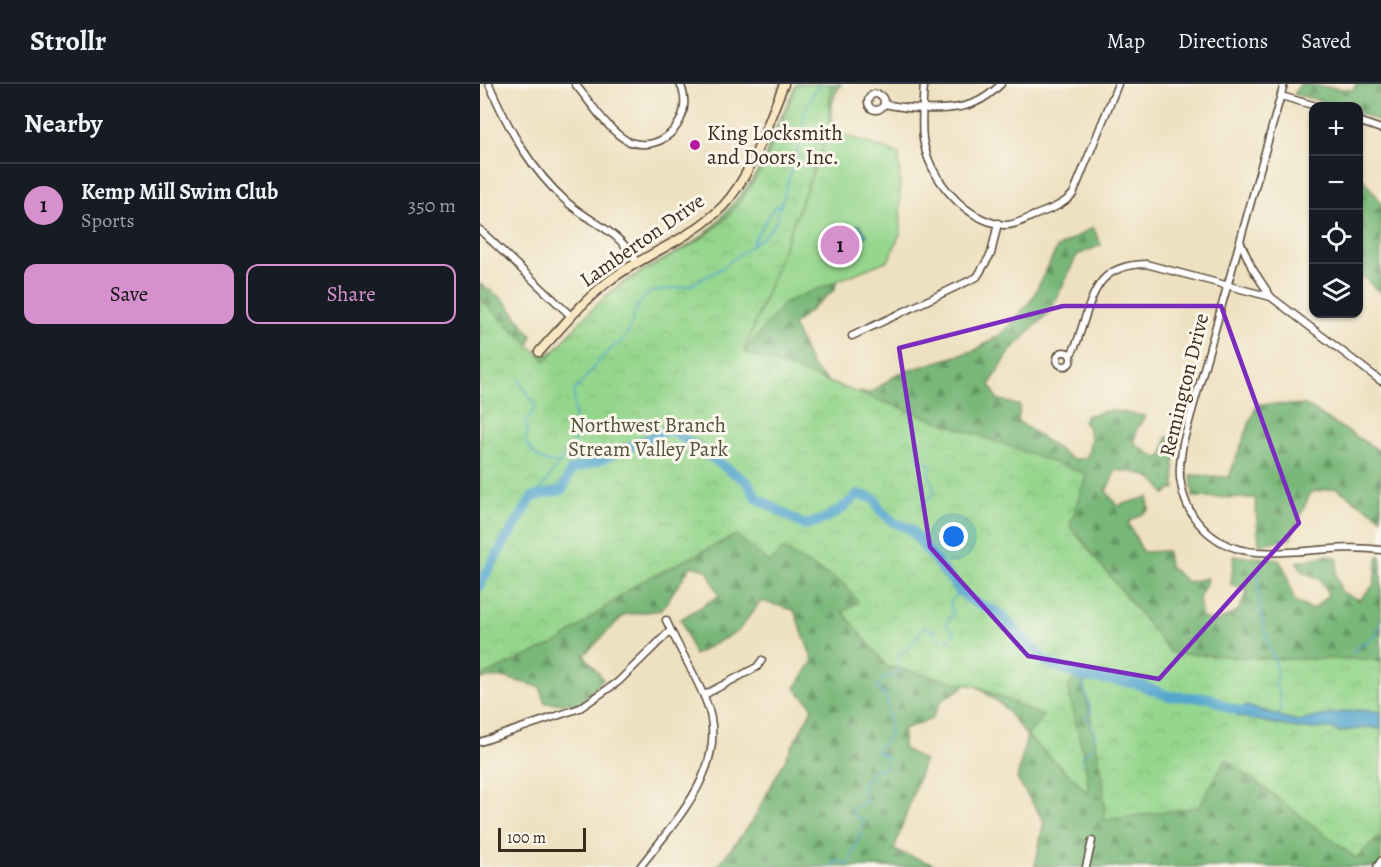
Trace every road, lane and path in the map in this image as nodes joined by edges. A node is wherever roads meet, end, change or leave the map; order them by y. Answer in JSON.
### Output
{"nodes":[{"id":1,"x":489,"y":84,"type":"edge"},
{"id":2,"x":575,"y":84,"type":"edge"},
{"id":3,"x":680,"y":84,"type":"edge"},
{"id":4,"x":784,"y":84,"type":"edge"},
{"id":5,"x":924,"y":84,"type":"edge"},
{"id":6,"x":1001,"y":84,"type":"edge"},
{"id":7,"x":1118,"y":84,"type":"edge"},
{"id":8,"x":1284,"y":84,"type":"edge"},
{"id":9,"x":1281,"y":96,"type":"junction"},
{"id":10,"x":884,"y":104,"type":"dead end"},
{"id":11,"x":1309,"y":104,"type":"edge"},
{"id":12,"x":922,"y":107,"type":"junction"},
{"id":13,"x":1363,"y":122,"type":"edge"},
{"id":14,"x":1381,"y":129,"type":"edge"},
{"id":15,"x":998,"y":223,"type":"junction"},
{"id":16,"x":480,"y":230,"type":"edge"},
{"id":17,"x":1240,"y":241,"type":"junction"},
{"id":18,"x":637,"y":263,"type":"junction"},
{"id":19,"x":1228,"y":285,"type":"junction"},
{"id":20,"x":1271,"y":297,"type":"junction"},
{"id":21,"x":571,"y":316,"type":"junction"},
{"id":22,"x":852,"y":336,"type":"dead end"},
{"id":23,"x":539,"y":352,"type":"dead end"},
{"id":24,"x":1070,"y":355,"type":"dead end"},
{"id":25,"x":1381,"y":381,"type":"edge"},
{"id":26,"x":1381,"y":550,"type":"edge"},
{"id":27,"x":666,"y":620,"type":"dead end"},
{"id":28,"x":670,"y":631,"type":"junction"},
{"id":29,"x":762,"y":660,"type":"dead end"},
{"id":30,"x":704,"y":695,"type":"junction"},
{"id":31,"x":480,"y":742,"type":"edge"},
{"id":32,"x":1092,"y":841,"type":"dead end"},
{"id":33,"x":1381,"y":861,"type":"edge"},
{"id":34,"x":640,"y":867,"type":"edge"},
{"id":35,"x":1086,"y":867,"type":"edge"},
{"id":36,"x":1377,"y":867,"type":"edge"}],
"edges":[{"from":1,"to":18,"type":"street"},
{"from":2,"to":3,"type":"street"},
{"from":4,"to":18,"type":"street","name":"Lamberton Drive"},
{"from":5,"to":12,"type":"street"},
{"from":6,"to":12,"type":"street"},
{"from":7,"to":15,"type":"street"},
{"from":8,"to":9,"type":"street","name":"Remington Drive"},
{"from":9,"to":11,"type":"street"},
{"from":9,"to":17,"type":"street","name":"Remington Drive"},
{"from":10,"to":12,"type":"street"},
{"from":12,"to":15,"type":"street"},
{"from":13,"to":14,"type":"street"},
{"from":15,"to":22,"type":"street"},
{"from":16,"to":21,"type":"street"},
{"from":17,"to":19,"type":"street","name":"Remington Drive"},
{"from":17,"to":20,"type":"street"},
{"from":18,"to":21,"type":"street","name":"Lamberton Drive"},
{"from":19,"to":20,"type":"street"},
{"from":19,"to":24,"type":"street"},
{"from":19,"to":26,"type":"street","name":"Remington Drive"},
{"from":20,"to":25,"type":"street"},
{"from":21,"to":23,"type":"street","name":"Lamberton Drive"},
{"from":27,"to":28,"type":"street"},
{"from":28,"to":30,"type":"street"},
{"from":28,"to":31,"type":"street"},
{"from":29,"to":30,"type":"street"},
{"from":30,"to":34,"type":"street"},
{"from":32,"to":35,"type":"street"},
{"from":33,"to":36,"type":"street"}]}
